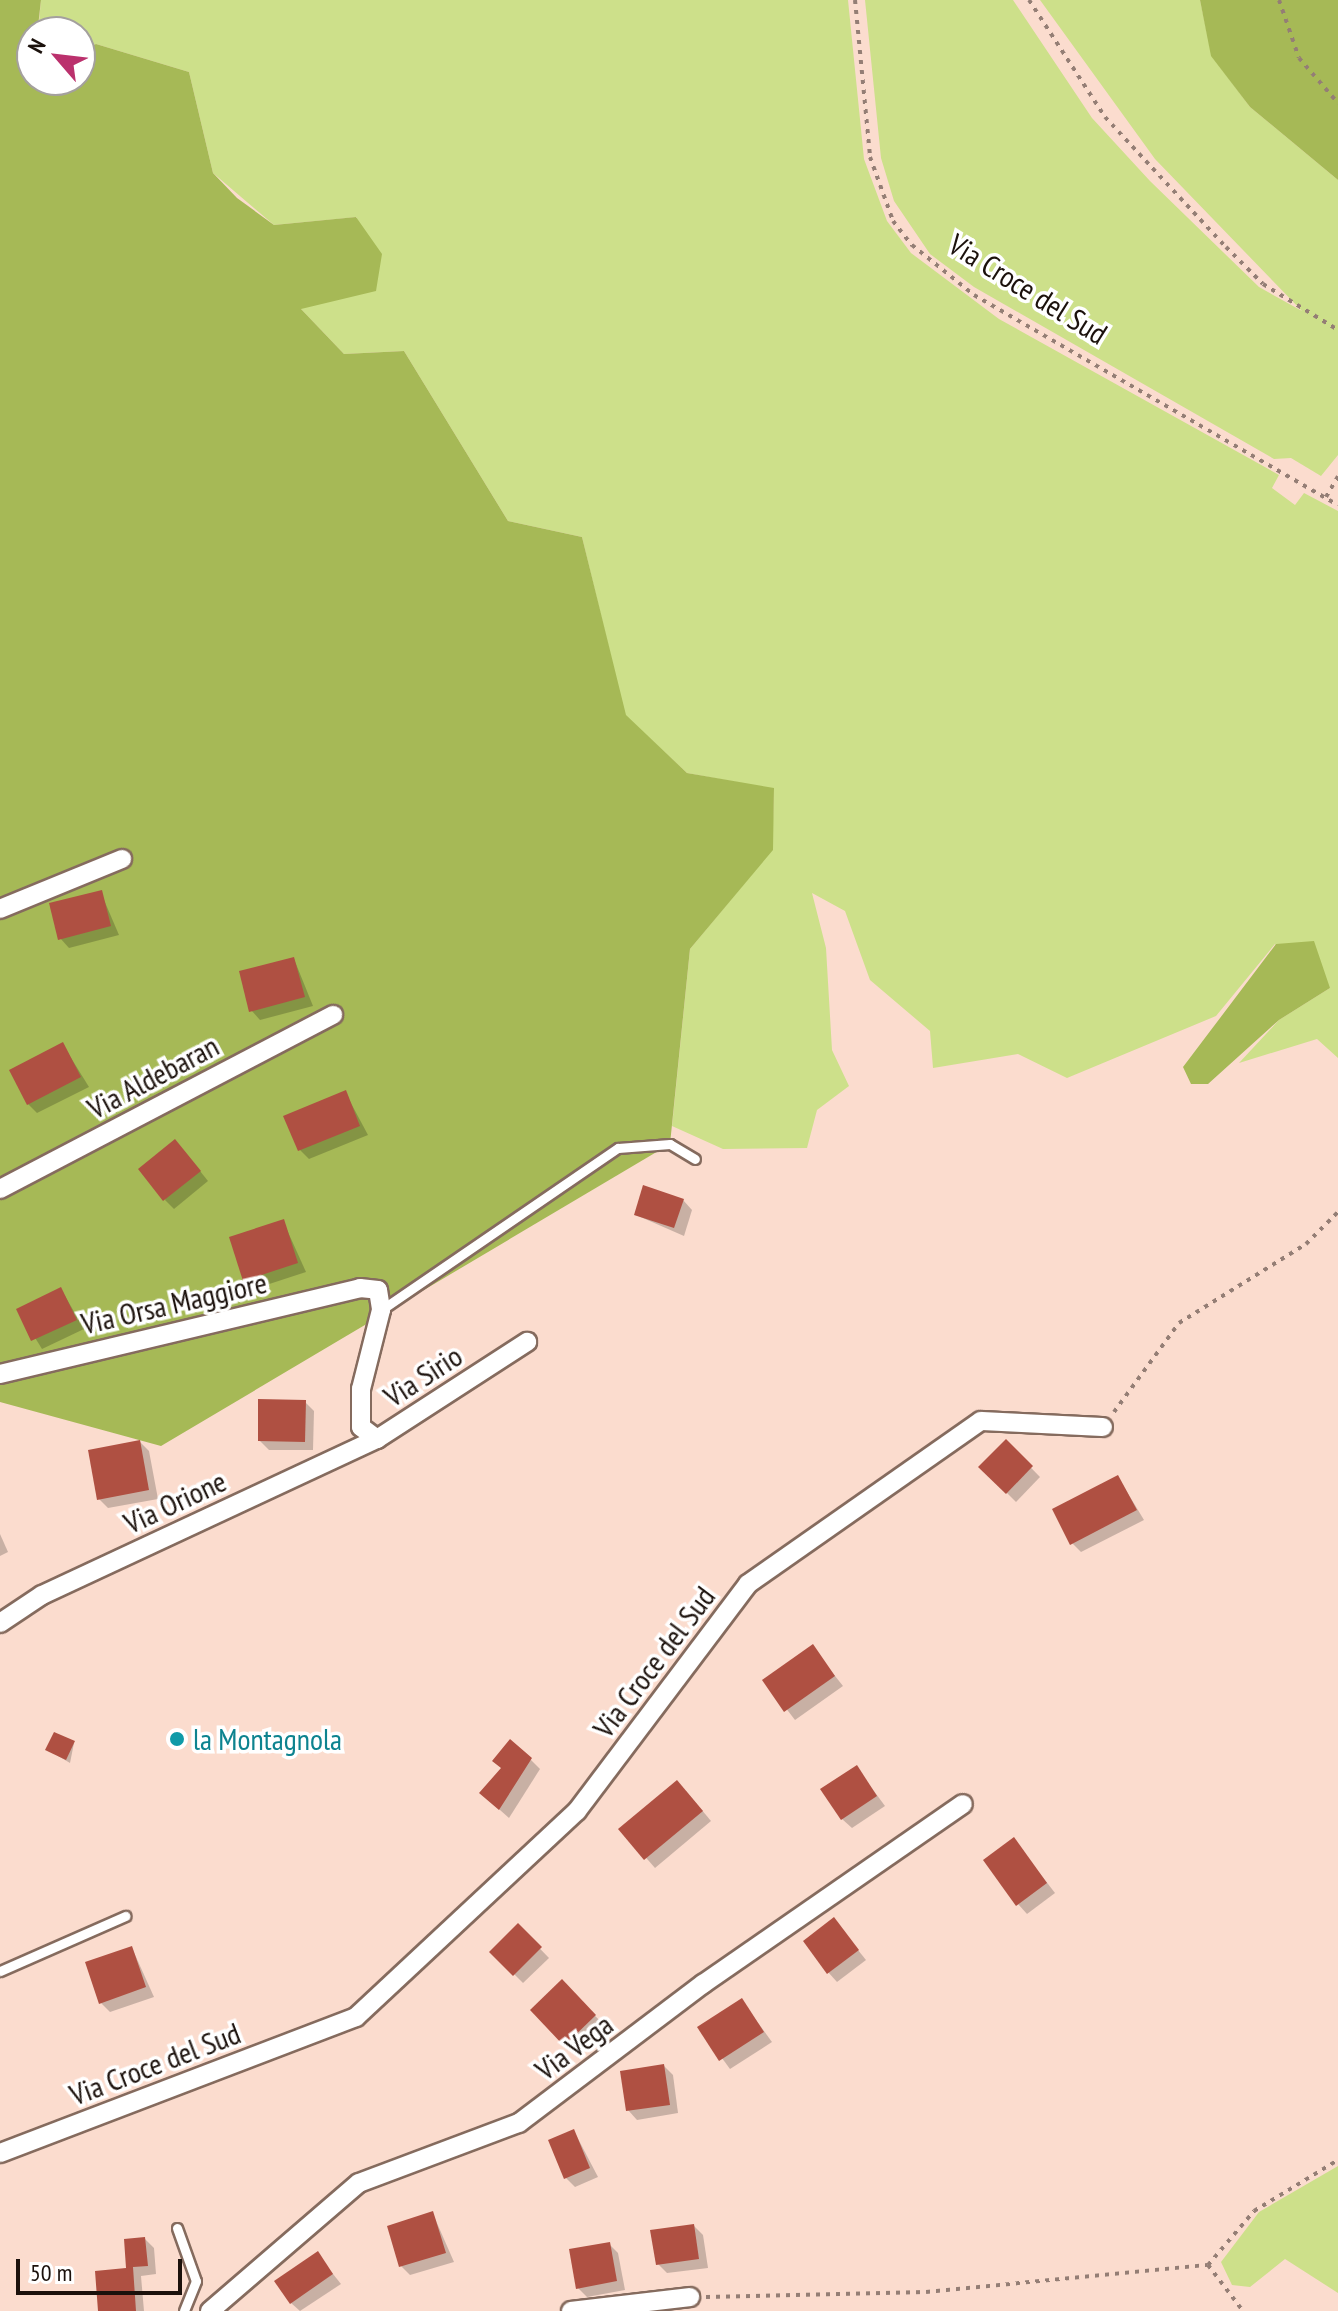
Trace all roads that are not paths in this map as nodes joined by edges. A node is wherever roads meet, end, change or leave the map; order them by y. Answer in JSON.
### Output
{"nodes":[{"id":1,"x":122,"y":859,"type":"dead end"},
{"id":2,"x":0,"y":909,"type":"edge"},
{"id":3,"x":333,"y":1015,"type":"dead end"},
{"id":4,"x":695,"y":1159,"type":"dead end"},
{"id":5,"x":0,"y":1189,"type":"edge"},
{"id":6,"x":381,"y":1310,"type":"junction"},
{"id":7,"x":527,"y":1342,"type":"dead end"},
{"id":8,"x":0,"y":1374,"type":"edge"},
{"id":9,"x":1103,"y":1427,"type":"road end"},
{"id":10,"x":377,"y":1439,"type":"junction"},
{"id":11,"x":0,"y":1623,"type":"edge"},
{"id":12,"x":963,"y":1804,"type":"dead end"},
{"id":13,"x":125,"y":1916,"type":"dead end"},
{"id":14,"x":0,"y":1971,"type":"edge"},
{"id":15,"x":0,"y":2153,"type":"edge"},
{"id":16,"x":177,"y":2228,"type":"dead end"},
{"id":17,"x":690,"y":2297,"type":"road end"},
{"id":18,"x":592,"y":2310,"type":"edge"},
{"id":19,"x":184,"y":2311,"type":"edge"},
{"id":20,"x":210,"y":2311,"type":"edge"},
{"id":21,"x":571,"y":2311,"type":"edge"}],
"edges":[{"from":1,"to":2,"type":"street"},
{"from":3,"to":5,"type":"street","name":"Via Aldebaran"},
{"from":4,"to":6,"type":"lane"},
{"from":6,"to":8,"type":"street","name":"Via Orsa Maggiore"},
{"from":6,"to":10,"type":"street","name":"Via Sirio"},
{"from":7,"to":10,"type":"street","name":"Via Sirio"},
{"from":9,"to":15,"type":"street","name":"Via Croce del Sud"},
{"from":10,"to":11,"type":"street","name":"Via Orione"},
{"from":12,"to":20,"type":"street","name":"Via Vega"},
{"from":13,"to":14,"type":"lane"},
{"from":16,"to":19,"type":"lane"},
{"from":17,"to":18,"type":"street"},
{"from":18,"to":21,"type":"street"}]}
